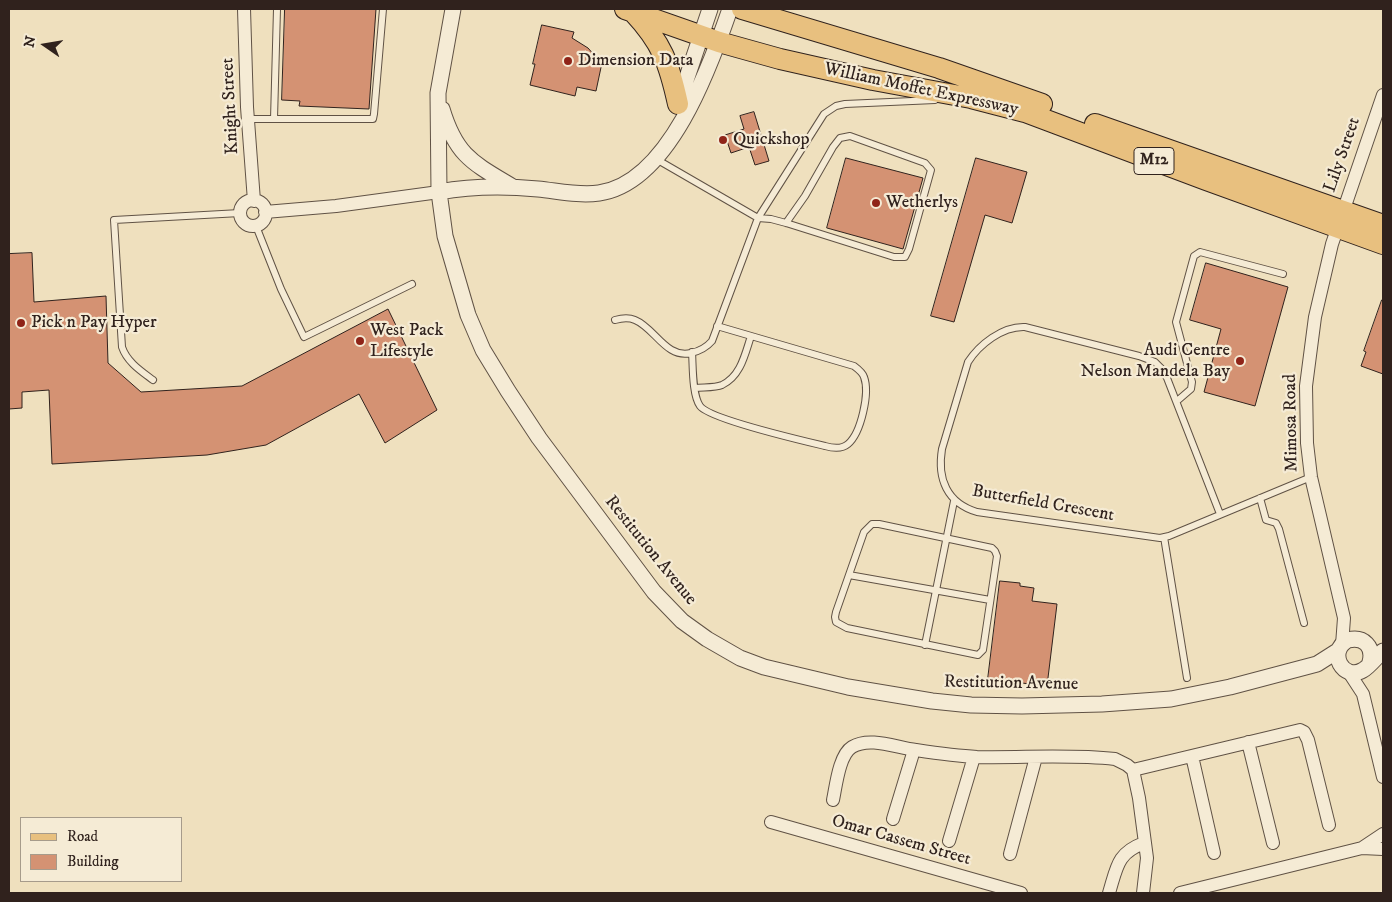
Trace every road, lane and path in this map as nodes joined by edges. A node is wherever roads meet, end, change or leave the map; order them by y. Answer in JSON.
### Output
{"nodes":[{"id":1,"x":244,"y":9,"type":"edge"},
{"id":2,"x":277,"y":9,"type":"edge"},
{"id":3,"x":383,"y":9,"type":"edge"},
{"id":4,"x":452,"y":9,"type":"edge"},
{"id":5,"x":710,"y":9,"type":"edge"},
{"id":6,"x":730,"y":9,"type":"edge"},
{"id":7,"x":742,"y":9,"type":"edge"},
{"id":8,"x":628,"y":10,"type":"edge"},
{"id":9,"x":710,"y":39,"type":"junction"},
{"id":10,"x":438,"y":93,"type":"junction"},
{"id":11,"x":1383,"y":95,"type":"edge"},
{"id":12,"x":971,"y":98,"type":"junction"},
{"id":13,"x":678,"y":104,"type":"junction"},
{"id":14,"x":248,"y":119,"type":"junction"},
{"id":15,"x":274,"y":119,"type":"junction"},
{"id":16,"x":659,"y":153,"type":"junction"},
{"id":17,"x":514,"y":187,"type":"junction"},
{"id":18,"x":440,"y":192,"type":"junction"},
{"id":19,"x":254,"y":201,"type":"junction"},
{"id":20,"x":266,"y":212,"type":"junction"},
{"id":21,"x":240,"y":213,"type":"junction"},
{"id":22,"x":758,"y":218,"type":"junction"},
{"id":23,"x":1340,"y":219,"type":"junction"},
{"id":24,"x":786,"y":223,"type":"junction"},
{"id":25,"x":1383,"y":225,"type":"edge"},
{"id":26,"x":256,"y":226,"type":"junction"},
{"id":27,"x":1383,"y":244,"type":"edge"},
{"id":28,"x":1283,"y":274,"type":"dead end"},
{"id":29,"x":412,"y":284,"type":"dead end"},
{"id":30,"x":615,"y":320,"type":"dead end"},
{"id":31,"x":717,"y":326,"type":"junction"},
{"id":32,"x":752,"y":336,"type":"junction"},
{"id":33,"x":692,"y":352,"type":"junction"},
{"id":34,"x":153,"y":380,"type":"dead end"},
{"id":35,"x":695,"y":388,"type":"junction"},
{"id":36,"x":1177,"y":401,"type":"junction"},
{"id":37,"x":1311,"y":477,"type":"junction"},
{"id":38,"x":1260,"y":498,"type":"junction"},
{"id":39,"x":954,"y":501,"type":"junction"},
{"id":40,"x":1220,"y":514,"type":"junction"},
{"id":41,"x":1164,"y":537,"type":"junction"},
{"id":42,"x":946,"y":539,"type":"junction"},
{"id":43,"x":849,"y":575,"type":"junction"},
{"id":44,"x":937,"y":590,"type":"junction"},
{"id":45,"x":990,"y":600,"type":"junction"},
{"id":46,"x":1344,"y":618,"type":"junction"},
{"id":47,"x":1304,"y":623,"type":"dead end"},
{"id":48,"x":1364,"y":641,"type":"junction"},
{"id":49,"x":925,"y":645,"type":"junction"},
{"id":50,"x":1383,"y":646,"type":"edge"},
{"id":51,"x":1340,"y":647,"type":"junction"},
{"id":52,"x":1383,"y":650,"type":"edge"},
{"id":53,"x":1317,"y":664,"type":"junction"},
{"id":54,"x":1369,"y":664,"type":"junction"},
{"id":55,"x":1346,"y":670,"type":"junction"},
{"id":56,"x":1187,"y":678,"type":"dead end"},
{"id":57,"x":1364,"y":694,"type":"junction"},
{"id":58,"x":1248,"y":742,"type":"junction"},
{"id":59,"x":914,"y":750,"type":"junction"},
{"id":60,"x":1192,"y":756,"type":"junction"},
{"id":61,"x":974,"y":757,"type":"junction"},
{"id":62,"x":1036,"y":757,"type":"junction"},
{"id":63,"x":1133,"y":770,"type":"junction"},
{"id":64,"x":1383,"y":777,"type":"edge"},
{"id":65,"x":833,"y":800,"type":"dead end"},
{"id":66,"x":892,"y":819,"type":"dead end"},
{"id":67,"x":771,"y":822,"type":"dead end"},
{"id":68,"x":1328,"y":825,"type":"dead end"},
{"id":69,"x":1383,"y":835,"type":"edge"},
{"id":70,"x":1383,"y":840,"type":"edge"},
{"id":71,"x":949,"y":841,"type":"dead end"},
{"id":72,"x":1144,"y":842,"type":"junction"},
{"id":73,"x":1273,"y":843,"type":"dead end"},
{"id":74,"x":1362,"y":848,"type":"junction"},
{"id":75,"x":1383,"y":849,"type":"edge"},
{"id":76,"x":1010,"y":854,"type":"dead end"},
{"id":77,"x":1214,"y":854,"type":"dead end"},
{"id":78,"x":1017,"y":893,"type":"edge"},
{"id":79,"x":1109,"y":893,"type":"edge"},
{"id":80,"x":1143,"y":893,"type":"edge"},
{"id":81,"x":1180,"y":893,"type":"edge"}],
"edges":[{"from":1,"to":14,"type":"street","name":"Knight Street"},
{"from":2,"to":15,"type":"lane"},
{"from":3,"to":15,"type":"lane"},
{"from":4,"to":10,"type":"street","name":"Restitution Avenue"},
{"from":5,"to":9,"type":"street"},
{"from":6,"to":9,"type":"street"},
{"from":7,"to":23,"type":"main road","name":"William Moffet Expressway","number":"M12"},
{"from":8,"to":9,"type":"main road","name":"William Moffet Expressway","number":"M12"},
{"from":8,"to":13,"type":"main road"},
{"from":9,"to":12,"type":"main road","name":"William Moffet Expressway","number":"M12"},
{"from":9,"to":13,"type":"street"},
{"from":9,"to":16,"type":"street"},
{"from":10,"to":17,"type":"street"},
{"from":10,"to":18,"type":"street","name":"Restitution Avenue"},
{"from":11,"to":23,"type":"street","name":"Lily Street"},
{"from":12,"to":22,"type":"lane"},
{"from":12,"to":23,"type":"main road","name":"William Moffet Expressway","number":"M12"},
{"from":13,"to":16,"type":"street"},
{"from":14,"to":15,"type":"lane"},
{"from":14,"to":19,"type":"street","name":"Knight Street"},
{"from":16,"to":17,"type":"street"},
{"from":16,"to":22,"type":"lane"},
{"from":17,"to":18,"type":"street"},
{"from":18,"to":20,"type":"street"},
{"from":18,"to":53,"type":"street","name":"Restitution Avenue"},
{"from":19,"to":20,"type":"street"},
{"from":19,"to":21,"type":"street"},
{"from":20,"to":26,"type":"street"},
{"from":21,"to":26,"type":"street"},
{"from":21,"to":34,"type":"lane"},
{"from":22,"to":24,"type":"lane"},
{"from":22,"to":31,"type":"lane"},
{"from":23,"to":25,"type":"main road","name":"William Moffet Expressway","number":"M12"},
{"from":23,"to":27,"type":"main road","name":"William Moffet Expressway","number":"M12"},
{"from":23,"to":37,"type":"street","name":"Mimosa Road"},
{"from":24,"to":24,"type":"lane"},
{"from":26,"to":29,"type":"lane"},
{"from":28,"to":36,"type":"lane"},
{"from":30,"to":33,"type":"lane"},
{"from":31,"to":32,"type":"lane"},
{"from":31,"to":33,"type":"lane"},
{"from":32,"to":35,"type":"lane"},
{"from":32,"to":35,"type":"lane"},
{"from":33,"to":35,"type":"lane"},
{"from":36,"to":39,"type":"lane","name":"Butterfield Crescent"},
{"from":36,"to":40,"type":"lane","name":"Butterfield Crescent"},
{"from":37,"to":38,"type":"lane","name":"Butterfield Crescent"},
{"from":37,"to":46,"type":"street","name":"Mimosa Road"},
{"from":38,"to":40,"type":"lane","name":"Butterfield Crescent"},
{"from":38,"to":47,"type":"lane"},
{"from":39,"to":41,"type":"lane","name":"Butterfield Crescent"},
{"from":39,"to":42,"type":"lane"},
{"from":40,"to":41,"type":"lane","name":"Butterfield Crescent"},
{"from":41,"to":56,"type":"lane"},
{"from":42,"to":43,"type":"lane"},
{"from":42,"to":44,"type":"lane"},
{"from":42,"to":45,"type":"lane"},
{"from":43,"to":44,"type":"lane"},
{"from":43,"to":49,"type":"lane"},
{"from":44,"to":45,"type":"lane"},
{"from":44,"to":49,"type":"lane"},
{"from":45,"to":49,"type":"lane"},
{"from":46,"to":48,"type":"street","name":"Mimosa Road"},
{"from":46,"to":51,"type":"street","name":"Mimosa Road"},
{"from":48,"to":50,"type":"street"},
{"from":48,"to":51,"type":"street"},
{"from":48,"to":54,"type":"street"},
{"from":51,"to":53,"type":"street","name":"Restitution Avenue"},
{"from":51,"to":55,"type":"street"},
{"from":52,"to":54,"type":"street"},
{"from":53,"to":55,"type":"street","name":"Restitution Avenue"},
{"from":54,"to":55,"type":"street"},
{"from":54,"to":57,"type":"street"},
{"from":55,"to":57,"type":"street"},
{"from":57,"to":64,"type":"street"},
{"from":58,"to":60,"type":"street"},
{"from":58,"to":68,"type":"street"},
{"from":58,"to":73,"type":"street"},
{"from":59,"to":61,"type":"street"},
{"from":59,"to":65,"type":"street"},
{"from":59,"to":66,"type":"street"},
{"from":60,"to":63,"type":"street"},
{"from":60,"to":77,"type":"street"},
{"from":61,"to":62,"type":"street"},
{"from":61,"to":71,"type":"street"},
{"from":62,"to":63,"type":"street"},
{"from":62,"to":76,"type":"street"},
{"from":63,"to":72,"type":"street"},
{"from":67,"to":78,"type":"street","name":"Omar Cassem Street"},
{"from":69,"to":70,"type":"street"},
{"from":69,"to":74,"type":"street"},
{"from":72,"to":79,"type":"street"},
{"from":72,"to":80,"type":"street"},
{"from":74,"to":75,"type":"street"},
{"from":74,"to":81,"type":"street"}]}
